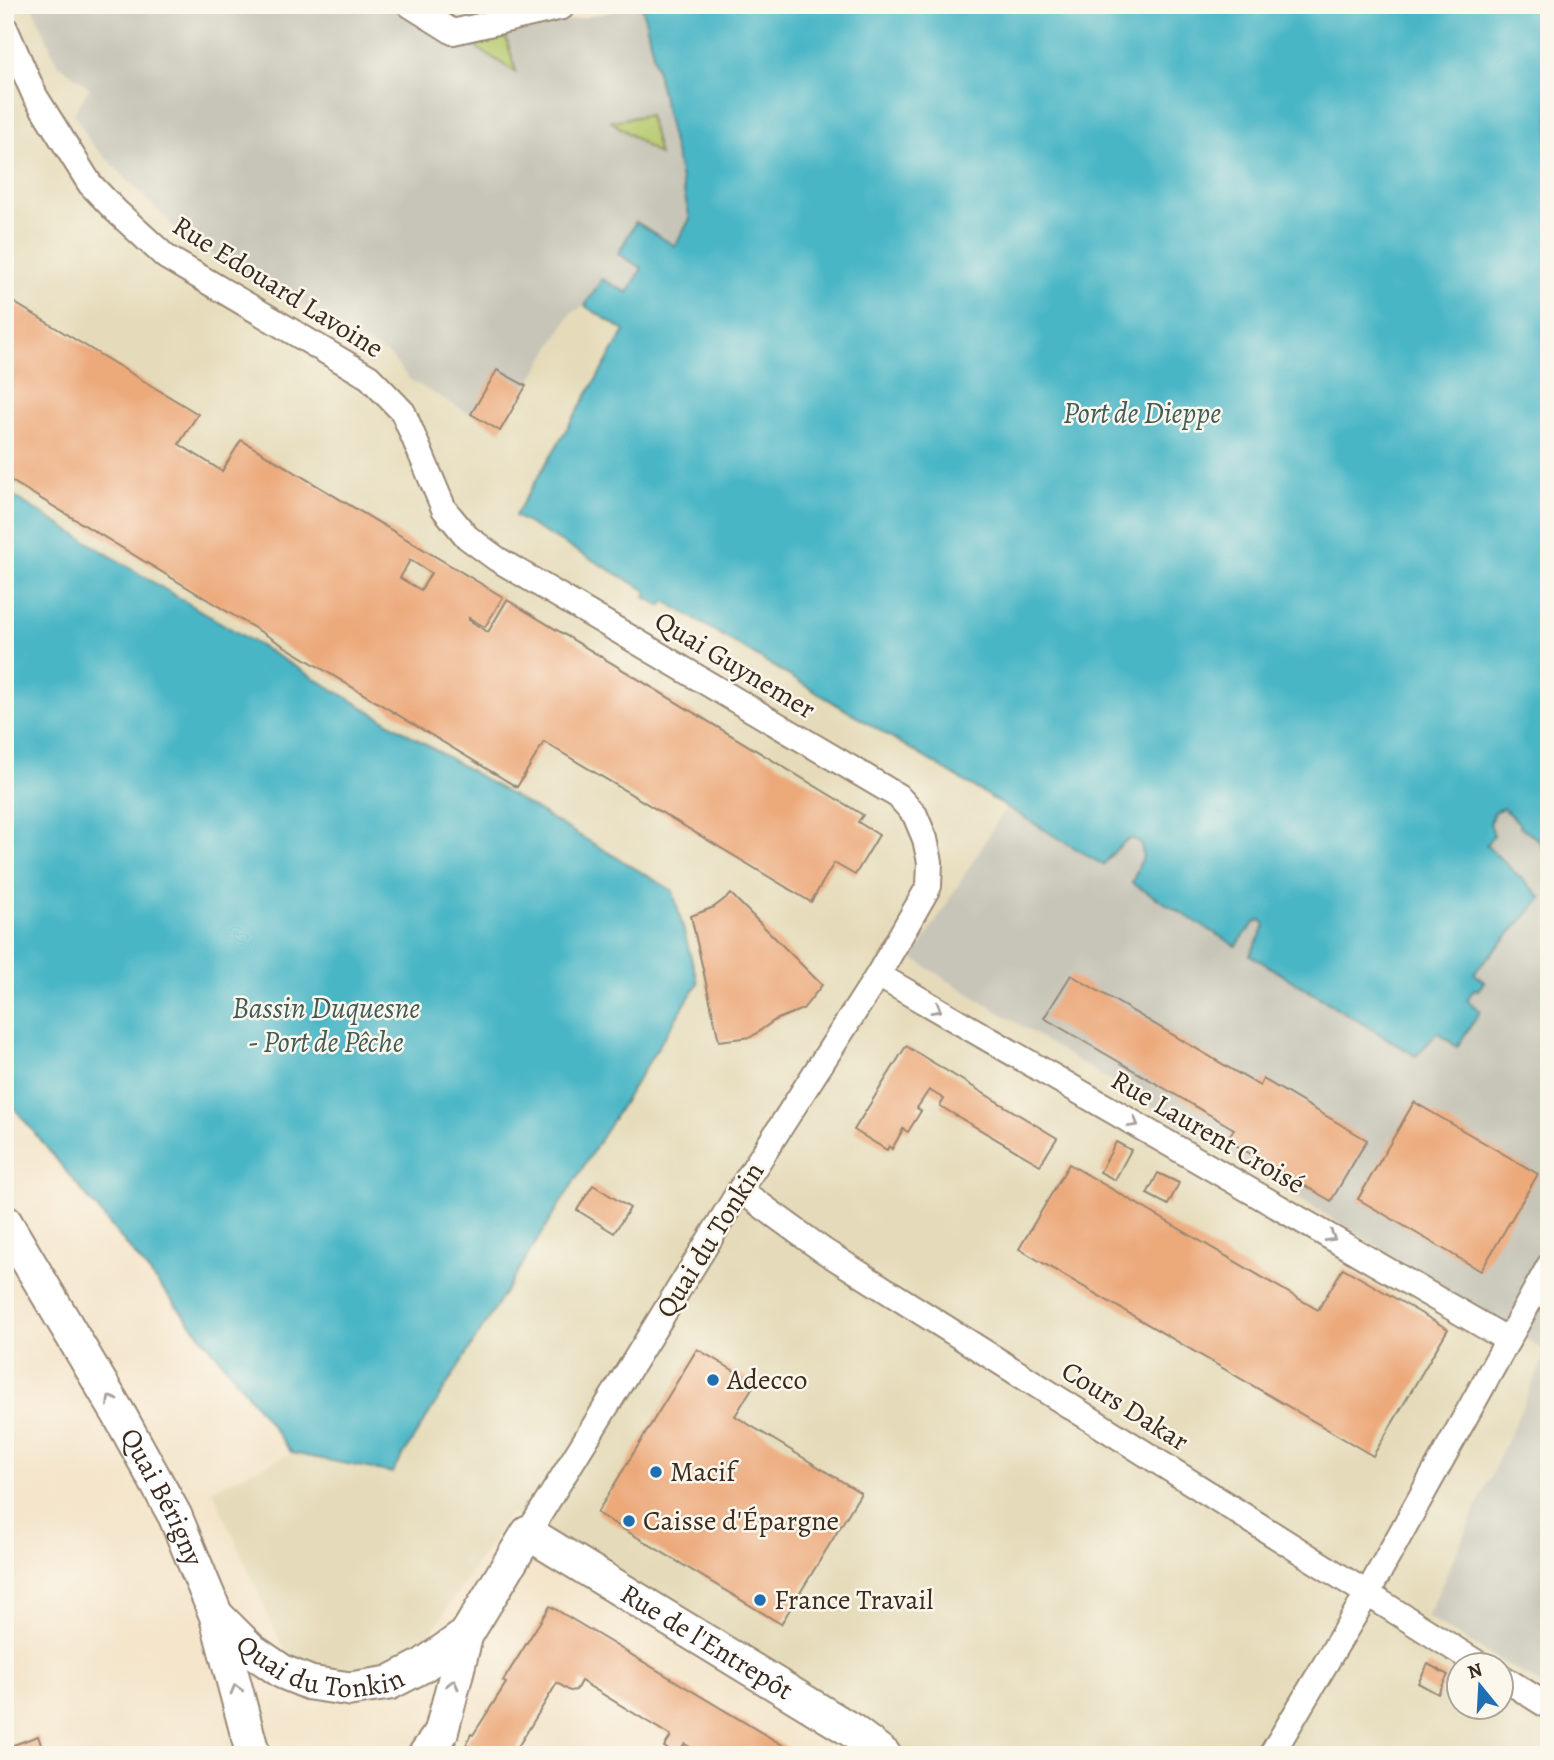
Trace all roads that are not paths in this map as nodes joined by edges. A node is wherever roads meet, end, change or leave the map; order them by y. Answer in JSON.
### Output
{"nodes":[{"id":1,"x":410,"y":5,"type":"edge"},
{"id":2,"x":563,"y":5,"type":"edge"},
{"id":3,"x":5,"y":28,"type":"edge"},
{"id":4,"x":497,"y":559,"type":"joint"},
{"id":5,"x":925,"y":839,"type":"joint"},
{"id":6,"x":878,"y":975,"type":"junction"},
{"id":7,"x":740,"y":1190,"type":"junction"},
{"id":8,"x":5,"y":1222,"type":"edge"},
{"id":9,"x":16,"y":1253,"type":"edge"},
{"id":10,"x":1549,"y":1266,"type":"edge"},
{"id":11,"x":1508,"y":1340,"type":"junction"},
{"id":12,"x":528,"y":1533,"type":"junction"},
{"id":13,"x":1367,"y":1594,"type":"junction"},
{"id":14,"x":216,"y":1615,"type":"junction"},
{"id":15,"x":466,"y":1635,"type":"junction"},
{"id":16,"x":1461,"y":1652,"type":"edge"},
{"id":17,"x":1516,"y":1687,"type":"edge"},
{"id":18,"x":1549,"y":1707,"type":"edge"},
{"id":19,"x":253,"y":1755,"type":"edge"},
{"id":20,"x":425,"y":1755,"type":"edge"},
{"id":21,"x":884,"y":1755,"type":"edge"},
{"id":22,"x":1271,"y":1755,"type":"edge"}],
"edges":[{"from":1,"to":2,"type":"street"},
{"from":3,"to":4,"type":"street","name":"Rue Edouard Lavoine"},
{"from":4,"to":5,"type":"street","name":"Quai Guynemer"},
{"from":5,"to":6,"type":"street","name":"Quai du Tonkin"},
{"from":6,"to":7,"type":"street","name":"Quai du Tonkin"},
{"from":6,"to":11,"type":"street","name":"Rue Laurent Croisé","one_way":true},
{"from":7,"to":12,"type":"street","name":"Quai du Tonkin"},
{"from":7,"to":13,"type":"street","name":"Cours Dakar"},
{"from":8,"to":9,"type":"main road","name":"Quai Bérigny"},
{"from":14,"to":9,"type":"main road","name":"Quai Bérigny","one_way":true},
{"from":10,"to":11,"type":"street"},
{"from":11,"to":13,"type":"street"},
{"from":12,"to":15,"type":"main road","name":"Quai du Tonkin"},
{"from":12,"to":21,"type":"main road","name":"Rue de l'Entrepôt"},
{"from":13,"to":16,"type":"street","name":"Cours Dakar"},
{"from":13,"to":22,"type":"street"},
{"from":14,"to":15,"type":"main road","name":"Quai du Tonkin"},
{"from":19,"to":14,"type":"main road","name":"Quai Bérigny","one_way":true},
{"from":20,"to":15,"type":"main road","name":"Quai du Tonkin","one_way":true},
{"from":17,"to":18,"type":"street"}]}
